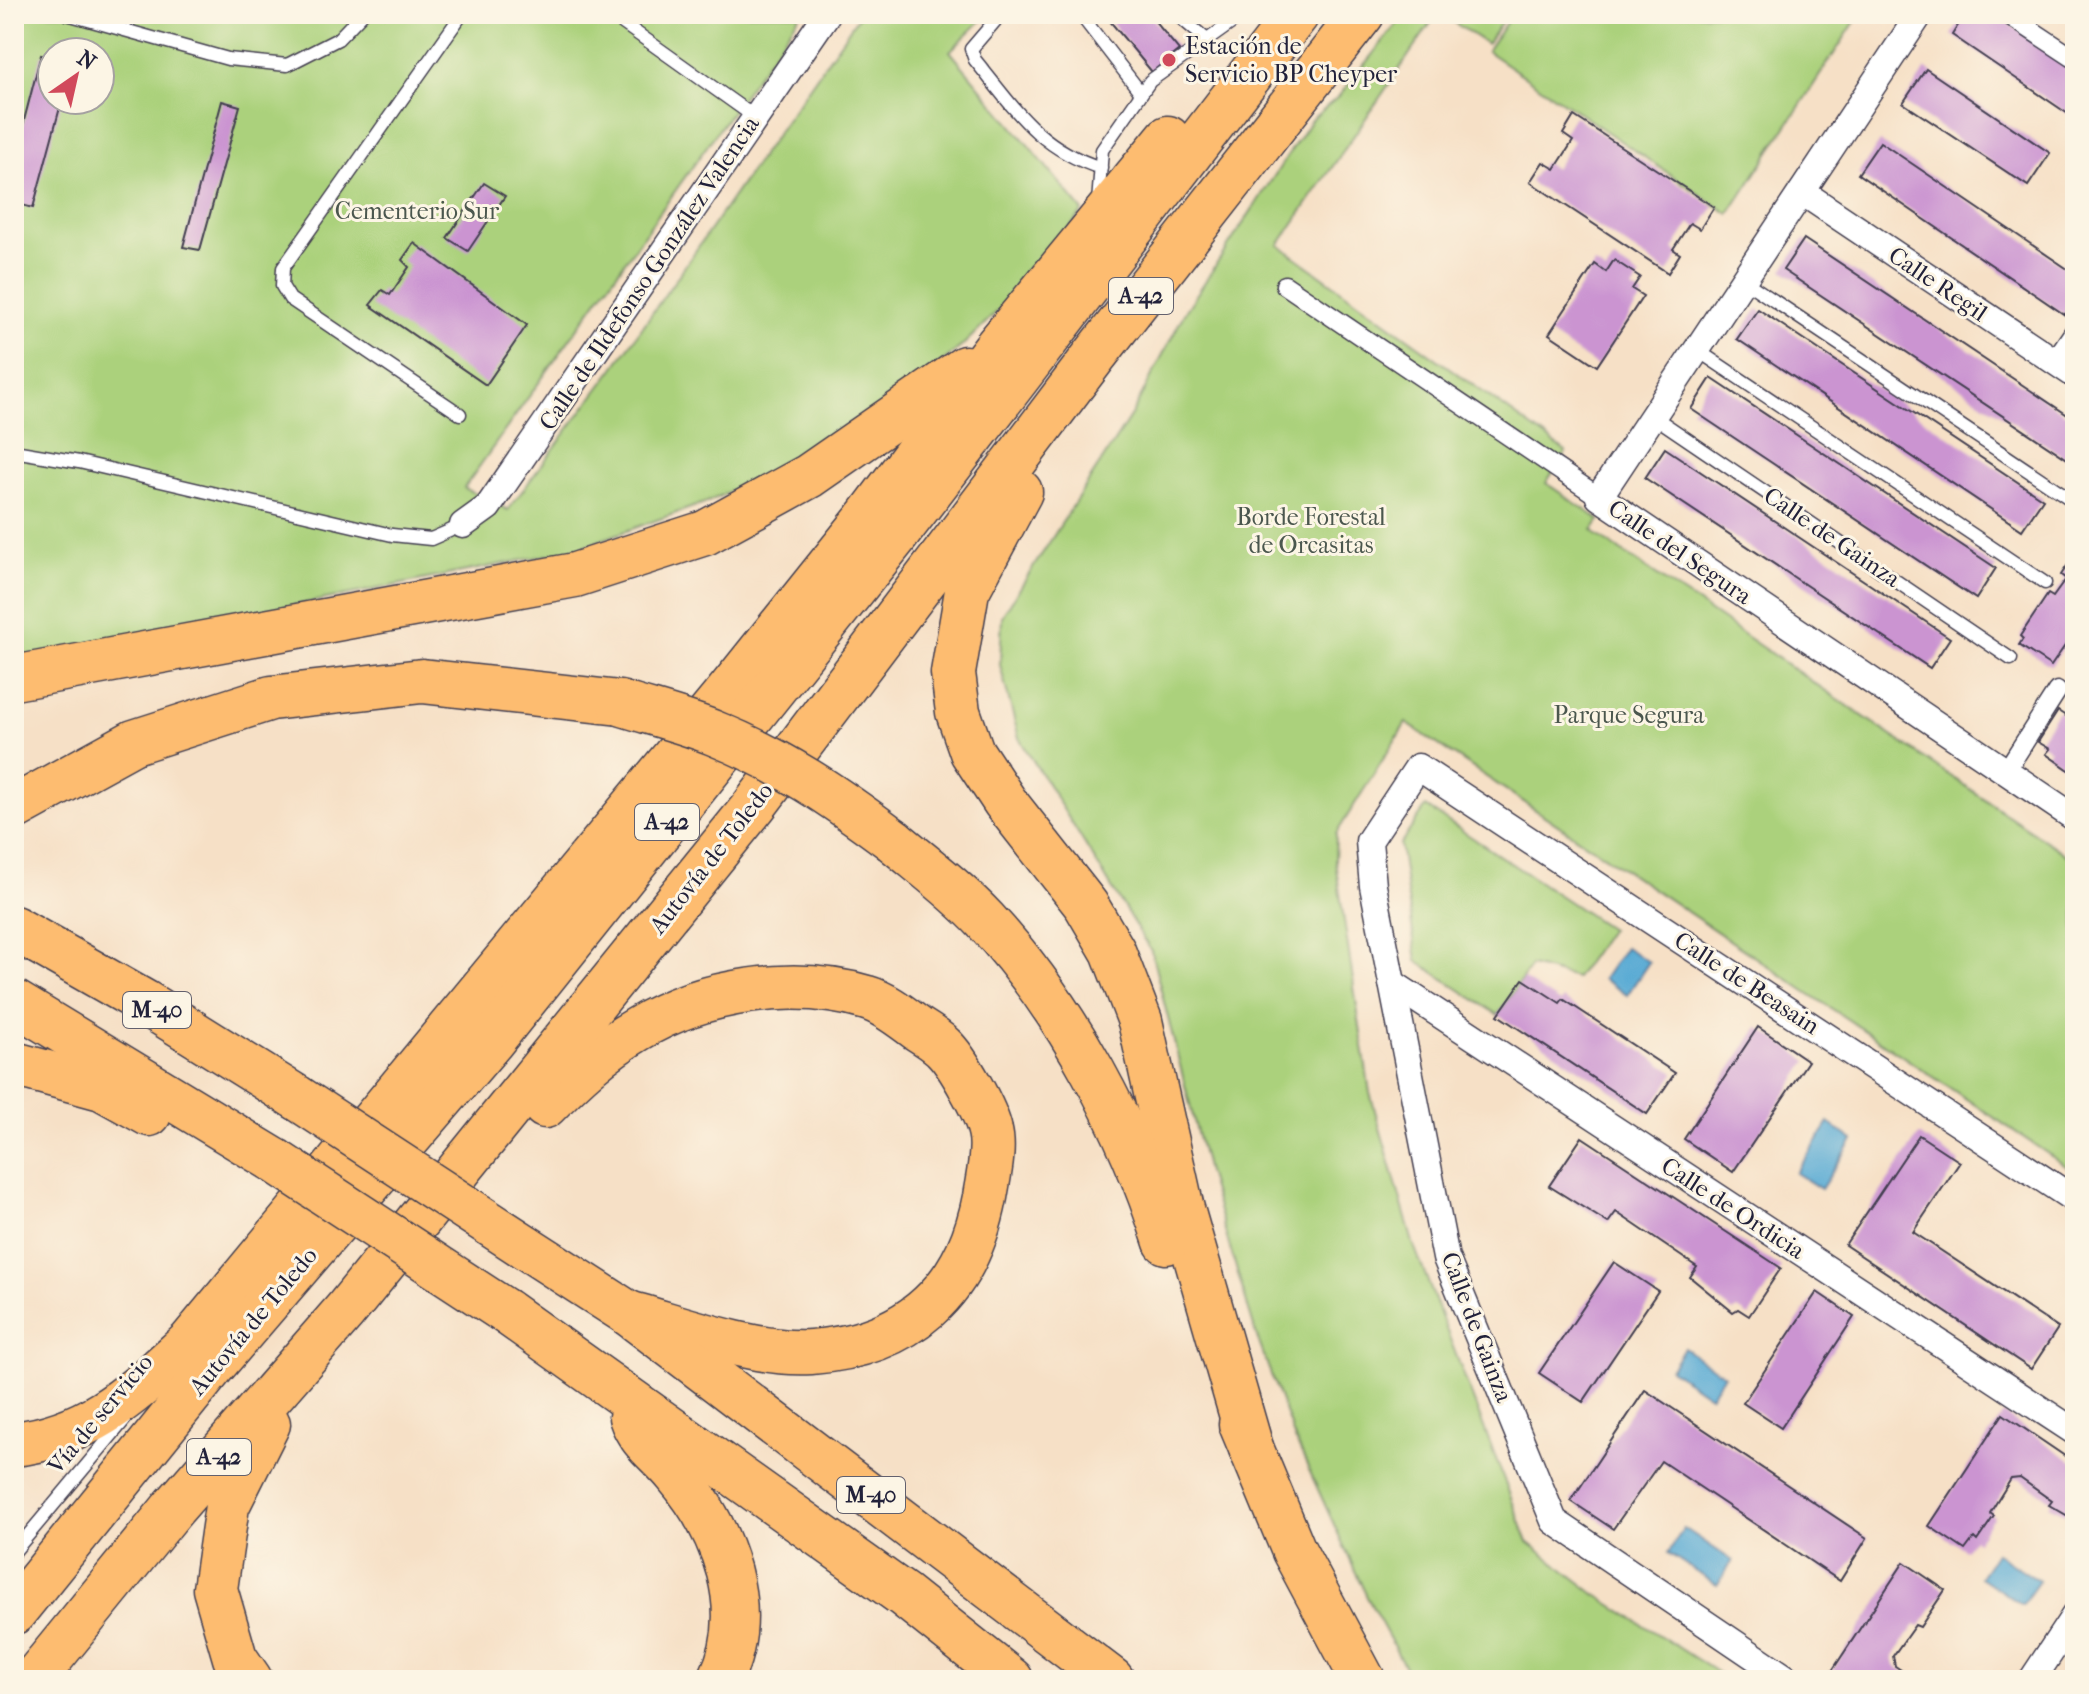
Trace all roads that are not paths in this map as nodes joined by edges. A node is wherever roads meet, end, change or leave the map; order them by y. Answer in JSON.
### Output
{"nodes":[{"id":1,"x":67,"y":14,"type":"edge"},
{"id":2,"x":362,"y":14,"type":"edge"},
{"id":3,"x":462,"y":14,"type":"edge"},
{"id":4,"x":610,"y":14,"type":"edge"},
{"id":5,"x":827,"y":14,"type":"edge"},
{"id":6,"x":1001,"y":14,"type":"edge"},
{"id":7,"x":1080,"y":14,"type":"edge"},
{"id":8,"x":1176,"y":14,"type":"edge"},
{"id":9,"x":1244,"y":14,"type":"edge"},
{"id":10,"x":1267,"y":14,"type":"edge"},
{"id":11,"x":1297,"y":14,"type":"edge"},
{"id":12,"x":1362,"y":14,"type":"edge"},
{"id":13,"x":1920,"y":14,"type":"edge"},
{"id":14,"x":2007,"y":14,"type":"edge"},
{"id":15,"x":1207,"y":40,"type":"junction"},
{"id":16,"x":2075,"y":59,"type":"edge"},
{"id":17,"x":1141,"y":93,"type":"junction"},
{"id":18,"x":756,"y":118,"type":"junction"},
{"id":19,"x":1101,"y":168,"type":"junction"},
{"id":20,"x":1802,"y":192,"type":"junction"},
{"id":21,"x":1095,"y":228,"type":"junction"},
{"id":22,"x":1743,"y":280,"type":"junction"},
{"id":23,"x":1285,"y":285,"type":"dead end"},
{"id":24,"x":2075,"y":330,"type":"edge"},
{"id":25,"x":997,"y":346,"type":"junction"},
{"id":26,"x":1697,"y":350,"type":"junction"},
{"id":27,"x":1095,"y":355,"type":"junction"},
{"id":28,"x":2064,"y":368,"type":"edge"},
{"id":29,"x":460,"y":414,"type":"dead end"},
{"id":30,"x":1653,"y":416,"type":"junction"},
{"id":31,"x":14,"y":451,"type":"edge"},
{"id":32,"x":1599,"y":497,"type":"junction"},
{"id":33,"x":2075,"y":502,"type":"edge"},
{"id":34,"x":463,"y":525,"type":"joint"},
{"id":35,"x":2045,"y":583,"type":"dead end"},
{"id":36,"x":2011,"y":659,"type":"dead end"},
{"id":37,"x":14,"y":678,"type":"edge"},
{"id":38,"x":2057,"y":691,"type":"dead end"},
{"id":39,"x":1418,"y":767,"type":"joint"},
{"id":40,"x":2006,"y":771,"type":"junction"},
{"id":41,"x":14,"y":808,"type":"edge"},
{"id":42,"x":2075,"y":818,"type":"edge"},
{"id":43,"x":14,"y":928,"type":"edge"},
{"id":44,"x":1392,"y":983,"type":"junction"},
{"id":45,"x":14,"y":1002,"type":"edge"},
{"id":46,"x":14,"y":1064,"type":"edge"},
{"id":47,"x":274,"y":1160,"type":"junction"},
{"id":48,"x":2075,"y":1200,"type":"edge"},
{"id":49,"x":345,"y":1311,"type":"junction"},
{"id":50,"x":628,"y":1313,"type":"junction"},
{"id":51,"x":190,"y":1342,"type":"junction"},
{"id":52,"x":294,"y":1371,"type":"junction"},
{"id":53,"x":622,"y":1392,"type":"junction"},
{"id":54,"x":2075,"y":1432,"type":"edge"},
{"id":55,"x":14,"y":1444,"type":"edge"},
{"id":56,"x":1252,"y":1451,"type":"junction"},
{"id":57,"x":14,"y":1552,"type":"edge"},
{"id":58,"x":14,"y":1612,"type":"edge"},
{"id":59,"x":2075,"y":1615,"type":"edge"},
{"id":60,"x":33,"y":1680,"type":"edge"},
{"id":61,"x":250,"y":1680,"type":"edge"},
{"id":62,"x":720,"y":1680,"type":"edge"},
{"id":63,"x":1011,"y":1680,"type":"edge"},
{"id":64,"x":1112,"y":1680,"type":"edge"},
{"id":65,"x":1363,"y":1680,"type":"edge"},
{"id":66,"x":1789,"y":1680,"type":"edge"},
{"id":67,"x":2032,"y":1680,"type":"edge"}],
"edges":[{"from":1,"to":2,"type":"lane"},
{"from":3,"to":29,"type":"lane"},
{"from":4,"to":18,"type":"lane"},
{"from":5,"to":18,"type":"street","name":"Calle de Ildefonso González Valencia"},
{"from":6,"to":19,"type":"lane"},
{"from":7,"to":17,"type":"lane"},
{"from":8,"to":15,"type":"lane"},
{"from":9,"to":15,"type":"lane"},
{"from":10,"to":21,"type":"highway"},
{"from":11,"to":58,"type":"highway","name":"Autovía de Toledo","number":"A-42"},
{"from":12,"to":27,"type":"highway","name":"Autovía de Toledo","number":"A-42"},
{"from":13,"to":20,"type":"street"},
{"from":14,"to":16,"type":"street"},
{"from":15,"to":17,"type":"lane"},
{"from":17,"to":19,"type":"lane"},
{"from":18,"to":34,"type":"street","name":"Calle de Ildefonso González Valencia"},
{"from":19,"to":21,"type":"lane"},
{"from":20,"to":22,"type":"street"},
{"from":20,"to":28,"type":"street","name":"Calle Regil"},
{"from":21,"to":25,"type":"highway"},
{"from":22,"to":26,"type":"street"},
{"from":22,"to":33,"type":"lane"},
{"from":23,"to":32,"type":"street","name":"Calle del Segura"},
{"from":24,"to":28,"type":"street"},
{"from":25,"to":37,"type":"highway"},
{"from":25,"to":51,"type":"highway"},
{"from":26,"to":30,"type":"street"},
{"from":26,"to":35,"type":"lane"},
{"from":27,"to":49,"type":"highway","name":"Autovía de Toledo","number":"A-42"},
{"from":27,"to":56,"type":"highway"},
{"from":30,"to":32,"type":"street"},
{"from":30,"to":36,"type":"lane","name":"Calle de Gainza"},
{"from":31,"to":34,"type":"lane"},
{"from":32,"to":40,"type":"street","name":"Calle del Segura"},
{"from":38,"to":40,"type":"street"},
{"from":39,"to":44,"type":"street","name":"Calle de Gainza"},
{"from":39,"to":48,"type":"street","name":"Calle de Beasain"},
{"from":40,"to":42,"type":"street","name":"Calle del Segura"},
{"from":41,"to":56,"type":"highway","bridge":true},
{"from":43,"to":50,"type":"highway","number":"M-40","bridge":true},
{"from":44,"to":54,"type":"street","name":"Calle de Ordicia"},
{"from":44,"to":66,"type":"street","name":"Calle de Gainza"},
{"from":45,"to":47,"type":"highway","number":"M-40"},
{"from":46,"to":47,"type":"highway"},
{"from":47,"to":53,"type":"highway","number":"M-40","bridge":true},
{"from":49,"to":50,"type":"highway"},
{"from":49,"to":52,"type":"highway","name":"Autovía de Toledo","number":"A-42"},
{"from":50,"to":64,"type":"highway","number":"M-40"},
{"from":51,"to":55,"type":"highway"},
{"from":51,"to":57,"type":"lane","name":"Vía de servicio"},
{"from":52,"to":60,"type":"highway","name":"Autovía de Toledo","number":"A-42"},
{"from":52,"to":61,"type":"highway"},
{"from":53,"to":62,"type":"highway"},
{"from":53,"to":63,"type":"highway","number":"M-40"},
{"from":56,"to":65,"type":"highway"},
{"from":59,"to":67,"type":"street"}]}
